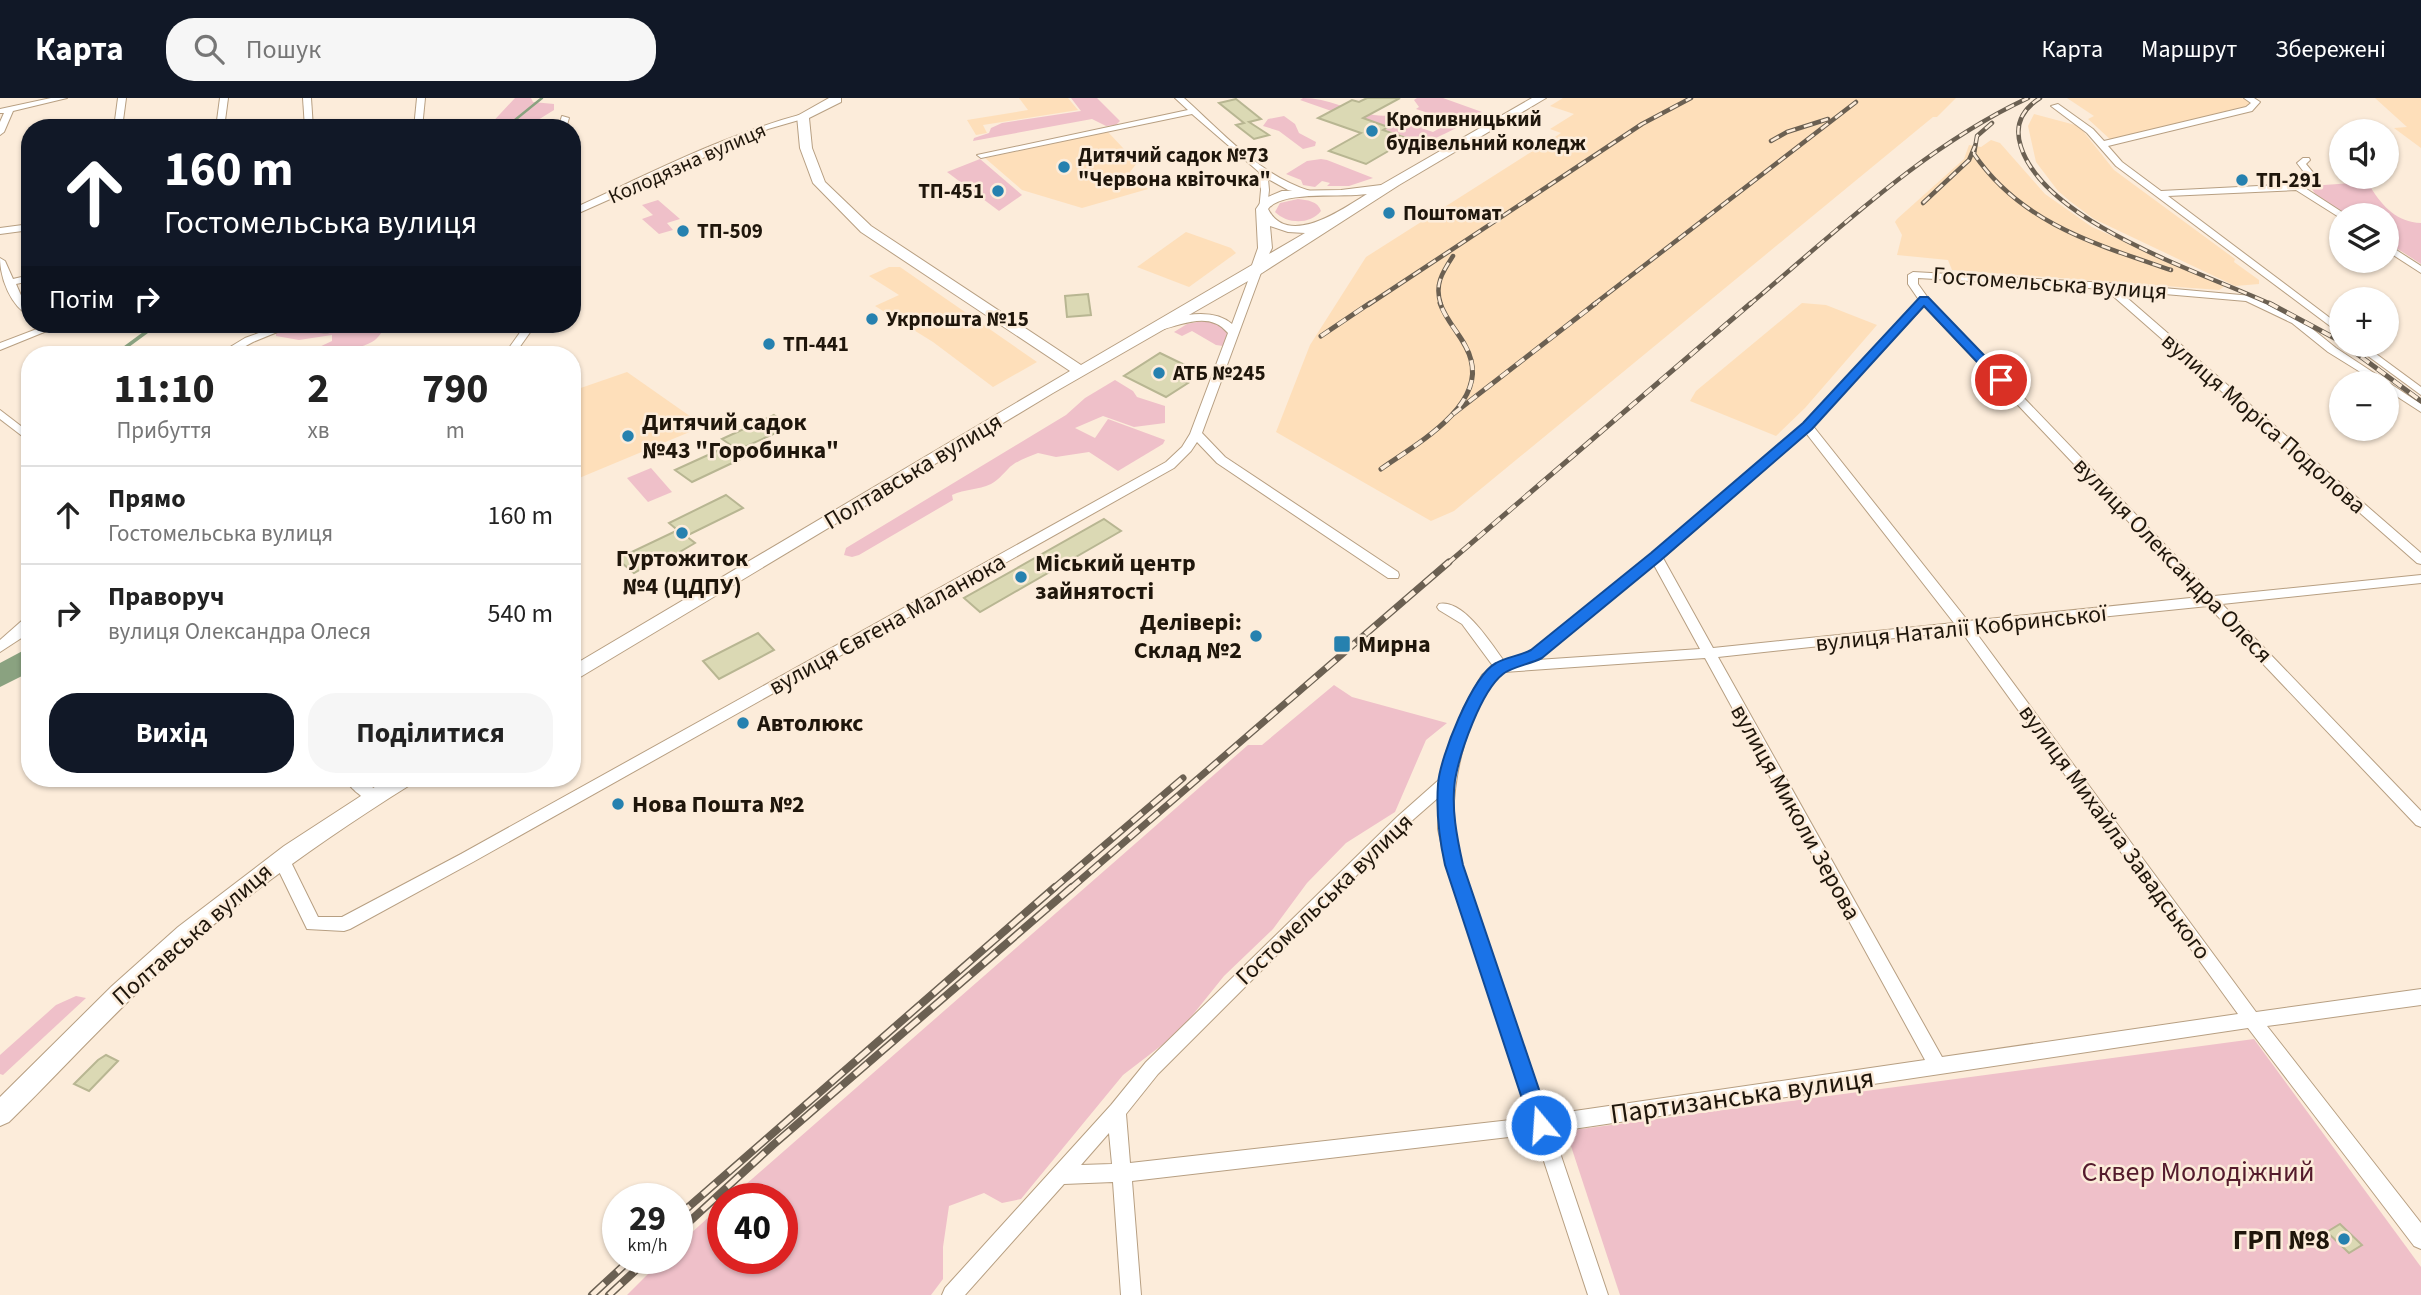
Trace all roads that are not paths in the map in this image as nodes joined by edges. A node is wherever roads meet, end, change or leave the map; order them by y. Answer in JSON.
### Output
{"nodes":[{"id":1,"x":63,"y":98,"type":"edge"},
{"id":2,"x":122,"y":98,"type":"edge"},
{"id":3,"x":224,"y":98,"type":"edge"},
{"id":4,"x":307,"y":98,"type":"edge"},
{"id":5,"x":421,"y":98,"type":"edge"},
{"id":6,"x":835,"y":98,"type":"edge"},
{"id":7,"x":1179,"y":98,"type":"edge"},
{"id":8,"x":1540,"y":98,"type":"edge"},
{"id":9,"x":2248,"y":98,"type":"edge"},
{"id":10,"x":2054,"y":106,"type":"dead end"},
{"id":11,"x":5,"y":110,"type":"edge"},
{"id":12,"x":1195,"y":111,"type":"junction"},
{"id":13,"x":803,"y":116,"type":"junction"},
{"id":14,"x":119,"y":119,"type":"edge"},
{"id":15,"x":221,"y":119,"type":"edge"},
{"id":16,"x":308,"y":119,"type":"edge"},
{"id":17,"x":419,"y":119,"type":"edge"},
{"id":18,"x":0,"y":132,"type":"edge"},
{"id":19,"x":2104,"y":144,"type":"junction"},
{"id":20,"x":981,"y":155,"type":"dead end"},
{"id":21,"x":2306,"y":160,"type":"dead end"},
{"id":22,"x":1263,"y":171,"type":"junction"},
{"id":23,"x":1395,"y":182,"type":"junction"},
{"id":24,"x":2298,"y":187,"type":"junction"},
{"id":25,"x":1307,"y":193,"type":"junction"},
{"id":26,"x":2160,"y":194,"type":"junction"},
{"id":27,"x":2329,"y":207,"type":"edge"},
{"id":28,"x":581,"y":209,"type":"edge"},
{"id":29,"x":1262,"y":209,"type":"junction"},
{"id":30,"x":1330,"y":223,"type":"junction"},
{"id":31,"x":21,"y":228,"type":"edge"},
{"id":32,"x":0,"y":231,"type":"edge"},
{"id":33,"x":2399,"y":255,"type":"edge"},
{"id":34,"x":0,"y":261,"type":"edge"},
{"id":35,"x":1257,"y":270,"type":"junction"},
{"id":36,"x":2421,"y":270,"type":"edge"},
{"id":37,"x":21,"y":280,"type":"edge"},
{"id":38,"x":12,"y":282,"type":"junction"},
{"id":39,"x":2108,"y":286,"type":"junction"},
{"id":40,"x":1924,"y":300,"type":"junction"},
{"id":41,"x":21,"y":303,"type":"edge"},
{"id":42,"x":2329,"y":322,"type":"edge"},
{"id":43,"x":1159,"y":327,"type":"junction"},
{"id":44,"x":1233,"y":331,"type":"junction"},
{"id":45,"x":35,"y":333,"type":"edge"},
{"id":46,"x":266,"y":333,"type":"edge"},
{"id":47,"x":0,"y":346,"type":"edge"},
{"id":48,"x":238,"y":346,"type":"edge"},
{"id":49,"x":2374,"y":357,"type":"edge"},
{"id":50,"x":1080,"y":371,"type":"junction"},
{"id":51,"x":2365,"y":371,"type":"edge"},
{"id":52,"x":2421,"y":392,"type":"edge"},
{"id":53,"x":2399,"y":393,"type":"edge"},
{"id":54,"x":2421,"y":409,"type":"edge"},
{"id":55,"x":0,"y":413,"type":"edge"},
{"id":56,"x":1807,"y":426,"type":"junction"},
{"id":57,"x":21,"y":431,"type":"edge"},
{"id":58,"x":1196,"y":434,"type":"junction"},
{"id":59,"x":1656,"y":557,"type":"junction"},
{"id":60,"x":2421,"y":560,"type":"edge"},
{"id":61,"x":1393,"y":575,"type":"dead end"},
{"id":62,"x":2421,"y":579,"type":"edge"},
{"id":63,"x":2213,"y":602,"type":"junction"},
{"id":64,"x":1444,"y":607,"type":"dead end"},
{"id":65,"x":1965,"y":627,"type":"junction"},
{"id":66,"x":21,"y":631,"type":"edge"},
{"id":67,"x":0,"y":647,"type":"edge"},
{"id":68,"x":1707,"y":653,"type":"junction"},
{"id":69,"x":1501,"y":667,"type":"junction"},
{"id":70,"x":581,"y":670,"type":"edge"},
{"id":71,"x":1447,"y":781,"type":"junction"},
{"id":72,"x":362,"y":787,"type":"edge"},
{"id":73,"x":390,"y":787,"type":"edge"},
{"id":74,"x":374,"y":797,"type":"junction"},
{"id":75,"x":2421,"y":821,"type":"edge"},
{"id":76,"x":281,"y":859,"type":"junction"},
{"id":77,"x":2421,"y":997,"type":"edge"},
{"id":78,"x":2253,"y":1021,"type":"junction"},
{"id":79,"x":1938,"y":1066,"type":"junction"},
{"id":80,"x":1117,"y":1111,"type":"junction"},
{"id":81,"x":0,"y":1114,"type":"edge"},
{"id":82,"x":1541,"y":1125,"type":"junction"},
{"id":83,"x":1120,"y":1173,"type":"junction"},
{"id":84,"x":1060,"y":1175,"type":"junction"},
{"id":85,"x":2421,"y":1239,"type":"edge"},
{"id":86,"x":952,"y":1295,"type":"edge"},
{"id":87,"x":1131,"y":1295,"type":"edge"},
{"id":88,"x":1598,"y":1295,"type":"edge"}],
"edges":[{"from":1,"to":11,"type":"street"},
{"from":2,"to":14,"type":"street"},
{"from":3,"to":15,"type":"street"},
{"from":4,"to":16,"type":"street"},
{"from":5,"to":17,"type":"street"},
{"from":6,"to":13,"type":"main road"},
{"from":7,"to":12,"type":"street"},
{"from":8,"to":23,"type":"main road"},
{"from":9,"to":19,"type":"street"},
{"from":10,"to":19,"type":"street"},
{"from":11,"to":18,"type":"street"},
{"from":12,"to":20,"type":"street"},
{"from":12,"to":22,"type":"street"},
{"from":13,"to":28,"type":"street","name":"Колодязна вулиця"},
{"from":13,"to":50,"type":"main road"},
{"from":19,"to":26,"type":"street"},
{"from":21,"to":24,"type":"street"},
{"from":22,"to":25,"type":"street"},
{"from":22,"to":29,"type":"street"},
{"from":23,"to":25,"type":"main road"},
{"from":23,"to":30,"type":"main road"},
{"from":24,"to":26,"type":"street"},
{"from":24,"to":27,"type":"street"},
{"from":25,"to":29,"type":"main road"},
{"from":25,"to":30,"type":"main road"},
{"from":26,"to":42,"type":"street"},
{"from":29,"to":30,"type":"main road"},
{"from":29,"to":35,"type":"main road"},
{"from":30,"to":35,"type":"main road"},
{"from":31,"to":32,"type":"street"},
{"from":33,"to":36,"type":"street"},
{"from":34,"to":38,"type":"street"},
{"from":35,"to":43,"type":"main road","name":"Полтавська вулиця"},
{"from":35,"to":44,"type":"street","name":"вулиця Євгена Маланюка"},
{"from":37,"to":38,"type":"street"},
{"from":38,"to":41,"type":"street"},
{"from":39,"to":40,"type":"street","name":"Гостомельська вулиця"},
{"from":39,"to":51,"type":"street","name":"Гостомельська вулиця"},
{"from":39,"to":60,"type":"street","name":"вулиця Моріса Подолова"},
{"from":40,"to":56,"type":"street","name":"Гостомельська вулиця"},
{"from":40,"to":63,"type":"street","name":"вулиця Олександра Олеся"},
{"from":43,"to":44,"type":"street"},
{"from":43,"to":50,"type":"main road","name":"Полтавська вулиця"},
{"from":44,"to":58,"type":"street","name":"вулиця Євгена Маланюка"},
{"from":45,"to":47,"type":"street"},
{"from":46,"to":48,"type":"street"},
{"from":49,"to":52,"type":"street"},
{"from":50,"to":70,"type":"main road","name":"Полтавська вулиця"},
{"from":53,"to":54,"type":"street","name":"Гостомельська вулиця"},
{"from":55,"to":57,"type":"street"},
{"from":56,"to":59,"type":"street","name":"Гостомельська вулиця"},
{"from":56,"to":65,"type":"street","name":"вулиця Михайла Завадського"},
{"from":58,"to":61,"type":"street"},
{"from":58,"to":76,"type":"street","name":"вулиця Євгена Маланюка"},
{"from":59,"to":68,"type":"street","name":"вулиця Миколи Зерова"},
{"from":59,"to":69,"type":"street","name":"Гостомельська вулиця"},
{"from":62,"to":63,"type":"street","name":"вулиця Наталії Кобринської"},
{"from":63,"to":65,"type":"street","name":"вулиця Наталії Кобринської"},
{"from":63,"to":75,"type":"street","name":"вулиця Олександра Олеся"},
{"from":64,"to":69,"type":"street"},
{"from":65,"to":68,"type":"street","name":"вулиця Наталії Кобринської"},
{"from":65,"to":78,"type":"street","name":"вулиця Михайла Завадського"},
{"from":66,"to":67,"type":"street"},
{"from":68,"to":69,"type":"street","name":"вулиця Наталії Кобринської"},
{"from":68,"to":79,"type":"street","name":"вулиця Миколи Зерова"},
{"from":69,"to":71,"type":"street"},
{"from":71,"to":80,"type":"street","name":"Гостомельська вулиця"},
{"from":71,"to":82,"type":"street"},
{"from":72,"to":74,"type":"street"},
{"from":73,"to":74,"type":"main road","name":"Полтавська вулиця"},
{"from":74,"to":76,"type":"main road","name":"Полтавська вулиця"},
{"from":76,"to":81,"type":"main road","name":"Полтавська вулиця"},
{"from":77,"to":78,"type":"street","name":"Партизанська вулиця"},
{"from":78,"to":79,"type":"street","name":"Партизанська вулиця"},
{"from":78,"to":85,"type":"street","name":"вулиця Михайла Завадського"},
{"from":79,"to":82,"type":"street","name":"Партизанська вулиця"},
{"from":80,"to":83,"type":"street"},
{"from":80,"to":84,"type":"street","name":"Гостомельська вулиця"},
{"from":82,"to":83,"type":"street","name":"Партизанська вулиця"},
{"from":82,"to":88,"type":"street"},
{"from":83,"to":84,"type":"street","name":"Партизанська вулиця"},
{"from":83,"to":87,"type":"street"},
{"from":84,"to":86,"type":"street","name":"Гостомельська вулиця"}]}
